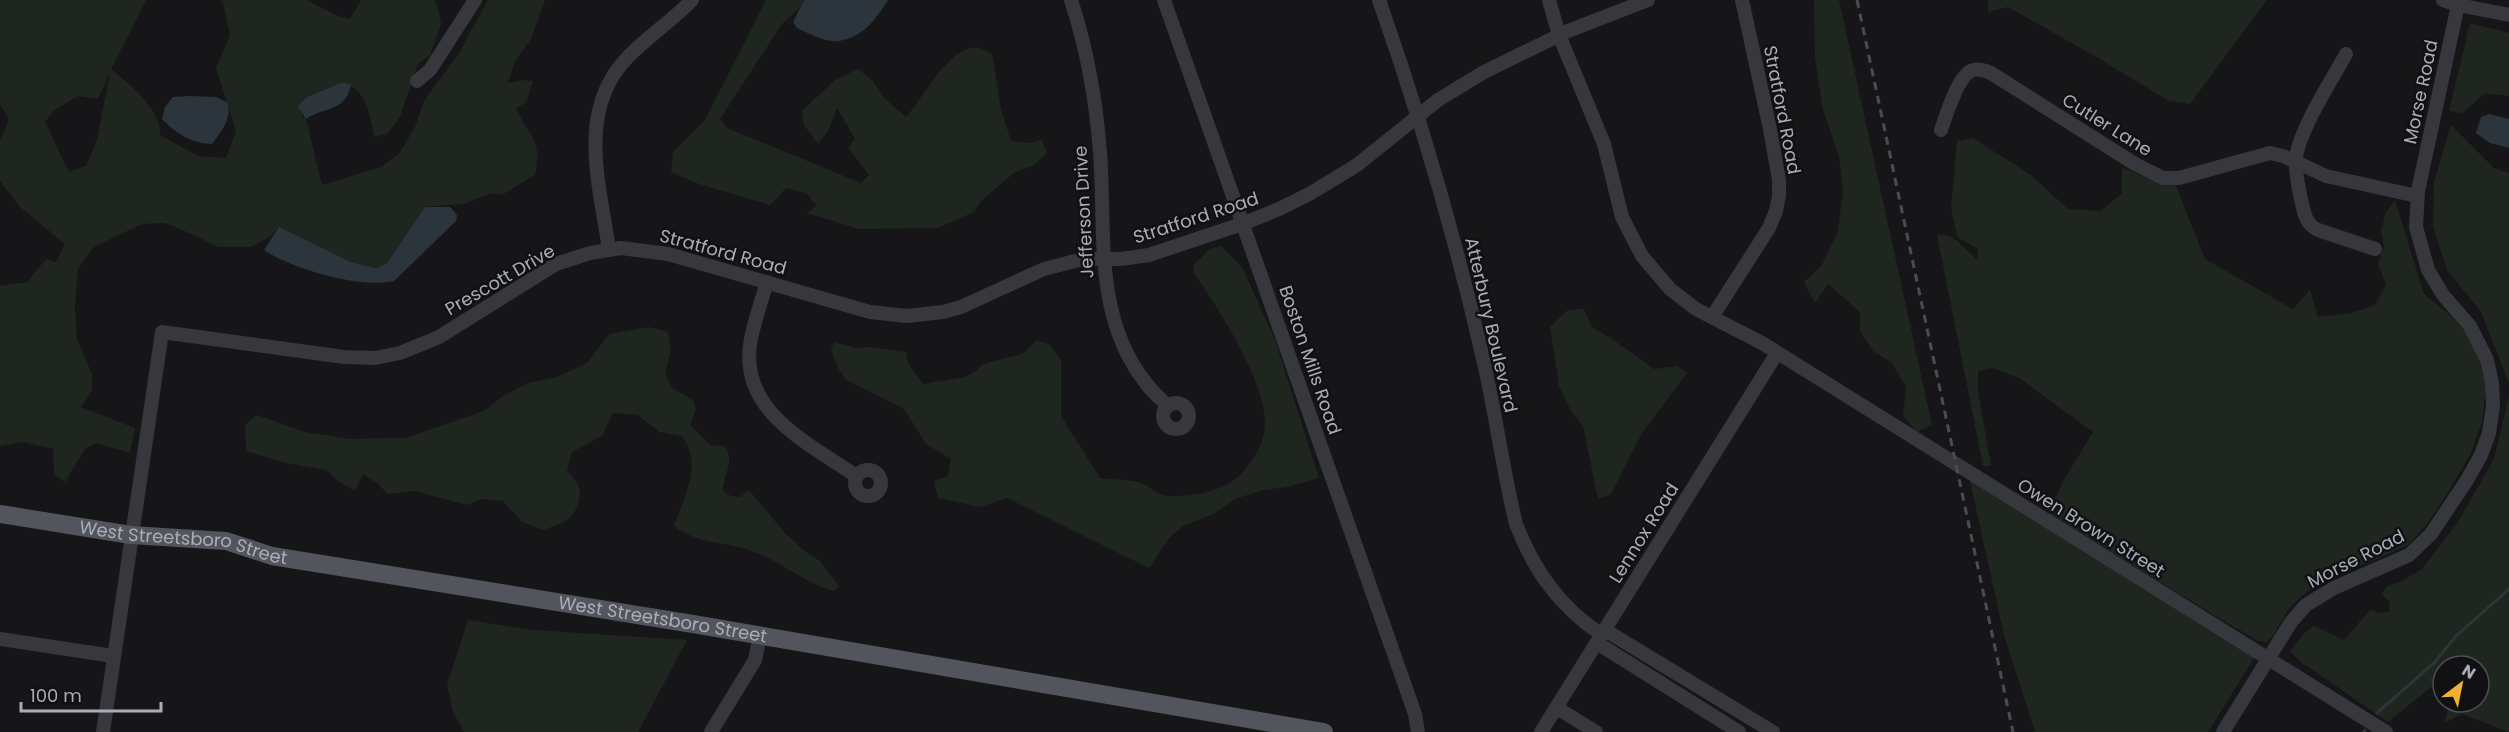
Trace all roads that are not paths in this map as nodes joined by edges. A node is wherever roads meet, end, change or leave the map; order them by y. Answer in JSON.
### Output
{"nodes":[{"id":1,"x":475,"y":0,"type":"edge"},
{"id":2,"x":692,"y":0,"type":"edge"},
{"id":3,"x":1071,"y":0,"type":"edge"},
{"id":4,"x":1164,"y":0,"type":"edge"},
{"id":5,"x":1379,"y":0,"type":"edge"},
{"id":6,"x":1549,"y":0,"type":"edge"},
{"id":7,"x":1648,"y":0,"type":"edge"},
{"id":8,"x":1742,"y":0,"type":"edge"},
{"id":9,"x":2443,"y":0,"type":"edge"},
{"id":10,"x":2458,"y":5,"type":"junction"},
{"id":11,"x":2509,"y":15,"type":"edge"},
{"id":12,"x":1559,"y":35,"type":"junction"},
{"id":13,"x":2346,"y":54,"type":"dead end"},
{"id":14,"x":417,"y":81,"type":"dead end"},
{"id":15,"x":1418,"y":116,"type":"junction"},
{"id":16,"x":1941,"y":130,"type":"dead end"},
{"id":17,"x":2296,"y":163,"type":"junction"},
{"id":18,"x":2417,"y":196,"type":"junction"},
{"id":19,"x":1242,"y":224,"type":"junction"},
{"id":20,"x":2375,"y":249,"type":"dead end"},
{"id":21,"x":609,"y":250,"type":"junction"},
{"id":22,"x":1104,"y":260,"type":"junction"},
{"id":23,"x":767,"y":282,"type":"junction"},
{"id":24,"x":1712,"y":317,"type":"junction"},
{"id":25,"x":1778,"y":353,"type":"junction"},
{"id":26,"x":1168,"y":406,"type":"dead end"},
{"id":27,"x":856,"y":476,"type":"dead end"},
{"id":28,"x":0,"y":514,"type":"edge"},
{"id":29,"x":131,"y":535,"type":"junction"},
{"id":30,"x":760,"y":635,"type":"junction"},
{"id":31,"x":1601,"y":636,"type":"junction"},
{"id":32,"x":0,"y":639,"type":"edge"},
{"id":33,"x":113,"y":656,"type":"junction"},
{"id":34,"x":2269,"y":658,"type":"junction"},
{"id":35,"x":1557,"y":708,"type":"junction"},
{"id":36,"x":103,"y":732,"type":"edge"},
{"id":37,"x":711,"y":732,"type":"edge"},
{"id":38,"x":1324,"y":732,"type":"edge"},
{"id":39,"x":1418,"y":732,"type":"edge"},
{"id":40,"x":1541,"y":732,"type":"edge"},
{"id":41,"x":1596,"y":732,"type":"edge"},
{"id":42,"x":1739,"y":732,"type":"edge"},
{"id":43,"x":1773,"y":732,"type":"edge"},
{"id":44,"x":2223,"y":732,"type":"edge"},
{"id":45,"x":2386,"y":732,"type":"edge"}],
"edges":[{"from":1,"to":14,"type":"street"},
{"from":2,"to":21,"type":"street"},
{"from":3,"to":22,"type":"street","name":"Jefferson Drive"},
{"from":4,"to":19,"type":"street","name":"Boston Mills Road"},
{"from":5,"to":15,"type":"street","name":"Atterbury Boulevard"},
{"from":6,"to":12,"type":"street","name":"Owen Brown Street"},
{"from":7,"to":12,"type":"street","name":"Stratford Road"},
{"from":8,"to":24,"type":"street","name":"Stratford Road"},
{"from":9,"to":10,"type":"street"},
{"from":10,"to":11,"type":"street"},
{"from":10,"to":18,"type":"street","name":"Morse Road"},
{"from":12,"to":15,"type":"street","name":"Stratford Road"},
{"from":12,"to":24,"type":"street","name":"Owen Brown Street"},
{"from":13,"to":17,"type":"street"},
{"from":15,"to":19,"type":"street","name":"Stratford Road"},
{"from":15,"to":31,"type":"street","name":"Atterbury Boulevard"},
{"from":16,"to":17,"type":"street","name":"Cutler Lane"},
{"from":17,"to":18,"type":"street","name":"Cutler Lane"},
{"from":17,"to":20,"type":"street"},
{"from":18,"to":34,"type":"street","name":"Morse Road"},
{"from":19,"to":22,"type":"street","name":"Stratford Road"},
{"from":19,"to":39,"type":"street","name":"Boston Mills Road"},
{"from":21,"to":23,"type":"street","name":"Stratford Road"},
{"from":21,"to":29,"type":"street","name":"Prescott Drive"},
{"from":22,"to":23,"type":"street","name":"Stratford Road"},
{"from":22,"to":26,"type":"street","name":"Jefferson Drive"},
{"from":23,"to":27,"type":"street"},
{"from":24,"to":25,"type":"street","name":"Owen Brown Street"},
{"from":25,"to":31,"type":"street","name":"Lennox Road"},
{"from":25,"to":34,"type":"street","name":"Owen Brown Street"},
{"from":28,"to":29,"type":"main road","name":"West Streetsboro Street"},
{"from":29,"to":30,"type":"main road","name":"West Streetsboro Street"},
{"from":29,"to":33,"type":"street"},
{"from":30,"to":37,"type":"street"},
{"from":30,"to":38,"type":"main road","name":"West Streetsboro Street"},
{"from":31,"to":35,"type":"street","name":"Lennox Road"},
{"from":31,"to":42,"type":"street","name":"Atterbury Boulevard"},
{"from":31,"to":43,"type":"street","name":"Atterbury Boulevard"},
{"from":32,"to":33,"type":"street"},
{"from":33,"to":36,"type":"street"},
{"from":34,"to":44,"type":"street","name":"Morse Road"},
{"from":34,"to":45,"type":"street","name":"Owen Brown Street"},
{"from":35,"to":40,"type":"street","name":"Lennox Road"},
{"from":35,"to":41,"type":"street"}]}
